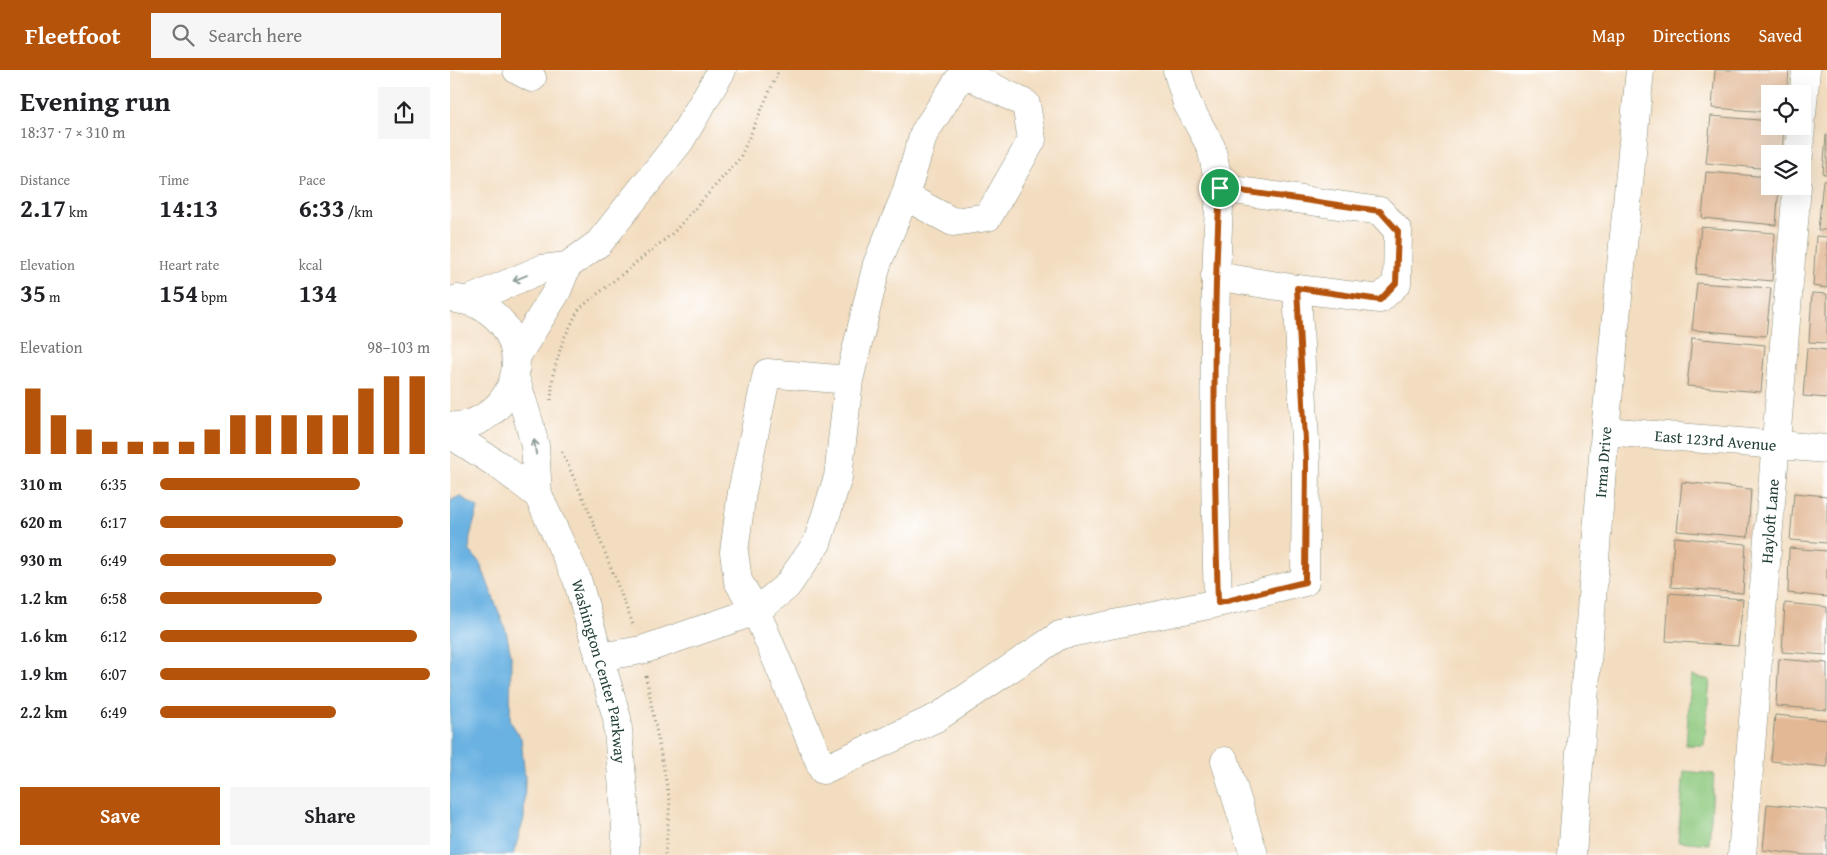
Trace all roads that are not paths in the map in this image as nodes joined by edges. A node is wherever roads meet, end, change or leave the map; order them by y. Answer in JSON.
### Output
{"nodes":[{"id":1,"x":722,"y":70,"type":"edge"},
{"id":2,"x":1177,"y":70,"type":"edge"},
{"id":3,"x":1640,"y":70,"type":"edge"},
{"id":4,"x":1806,"y":70,"type":"edge"},
{"id":5,"x":965,"y":72,"type":"edge"},
{"id":6,"x":1805,"y":85,"type":"edge"},
{"id":7,"x":1220,"y":188,"type":"junction"},
{"id":8,"x":1796,"y":195,"type":"edge"},
{"id":9,"x":905,"y":196,"type":"junction"},
{"id":10,"x":567,"y":266,"type":"junction"},
{"id":11,"x":1215,"y":276,"type":"junction"},
{"id":12,"x":1297,"y":288,"type":"junction"},
{"id":13,"x":460,"y":299,"type":"edge"},
{"id":14,"x":516,"y":367,"type":"junction"},
{"id":15,"x":849,"y":380,"type":"junction"},
{"id":16,"x":450,"y":426,"type":"edge"},
{"id":17,"x":1605,"y":431,"type":"junction"},
{"id":18,"x":450,"y":434,"type":"edge"},
{"id":19,"x":1774,"y":445,"type":"junction"},
{"id":20,"x":1827,"y":449,"type":"edge"},
{"id":21,"x":538,"y":495,"type":"junction"},
{"id":22,"x":1218,"y":603,"type":"junction"},
{"id":23,"x":756,"y":611,"type":"junction"},
{"id":24,"x":599,"y":657,"type":"junction"},
{"id":25,"x":1225,"y":761,"type":"dead end"},
{"id":26,"x":624,"y":855,"type":"edge"},
{"id":27,"x":1254,"y":855,"type":"edge"},
{"id":28,"x":1572,"y":855,"type":"edge"},
{"id":29,"x":1742,"y":855,"type":"edge"}],
"edges":[{"from":1,"to":10,"type":"street"},
{"from":2,"to":7,"type":"street"},
{"from":3,"to":17,"type":"street","name":"Irma Drive"},
{"from":4,"to":6,"type":"street"},
{"from":5,"to":9,"type":"street"},
{"from":5,"to":9,"type":"street"},
{"from":7,"to":11,"type":"street"},
{"from":7,"to":12,"type":"street"},
{"from":8,"to":19,"type":"street","name":"Hayloft Lane"},
{"from":9,"to":15,"type":"street"},
{"from":10,"to":13,"type":"street","one_way":true},
{"from":10,"to":14,"type":"street"},
{"from":11,"to":12,"type":"street"},
{"from":11,"to":22,"type":"street"},
{"from":12,"to":22,"type":"street"},
{"from":13,"to":14,"type":"street","name":"Washington Center Parkway"},
{"from":14,"to":16,"type":"street"},
{"from":21,"to":14,"type":"street","name":"Washington Center Parkway","one_way":true},
{"from":15,"to":23,"type":"street"},
{"from":15,"to":23,"type":"street"},
{"from":17,"to":19,"type":"street","name":"East 123rd Avenue"},
{"from":17,"to":28,"type":"street","name":"Irma Drive"},
{"from":18,"to":21,"type":"street","name":"Washington Center Parkway"},
{"from":19,"to":20,"type":"street","name":"East 123rd Avenue"},
{"from":19,"to":29,"type":"street","name":"Hayloft Lane"},
{"from":21,"to":24,"type":"street","name":"Washington Center Parkway"},
{"from":22,"to":23,"type":"street"},
{"from":23,"to":24,"type":"street"},
{"from":24,"to":26,"type":"street","name":"Washington Center Parkway"},
{"from":25,"to":27,"type":"street"}]}
